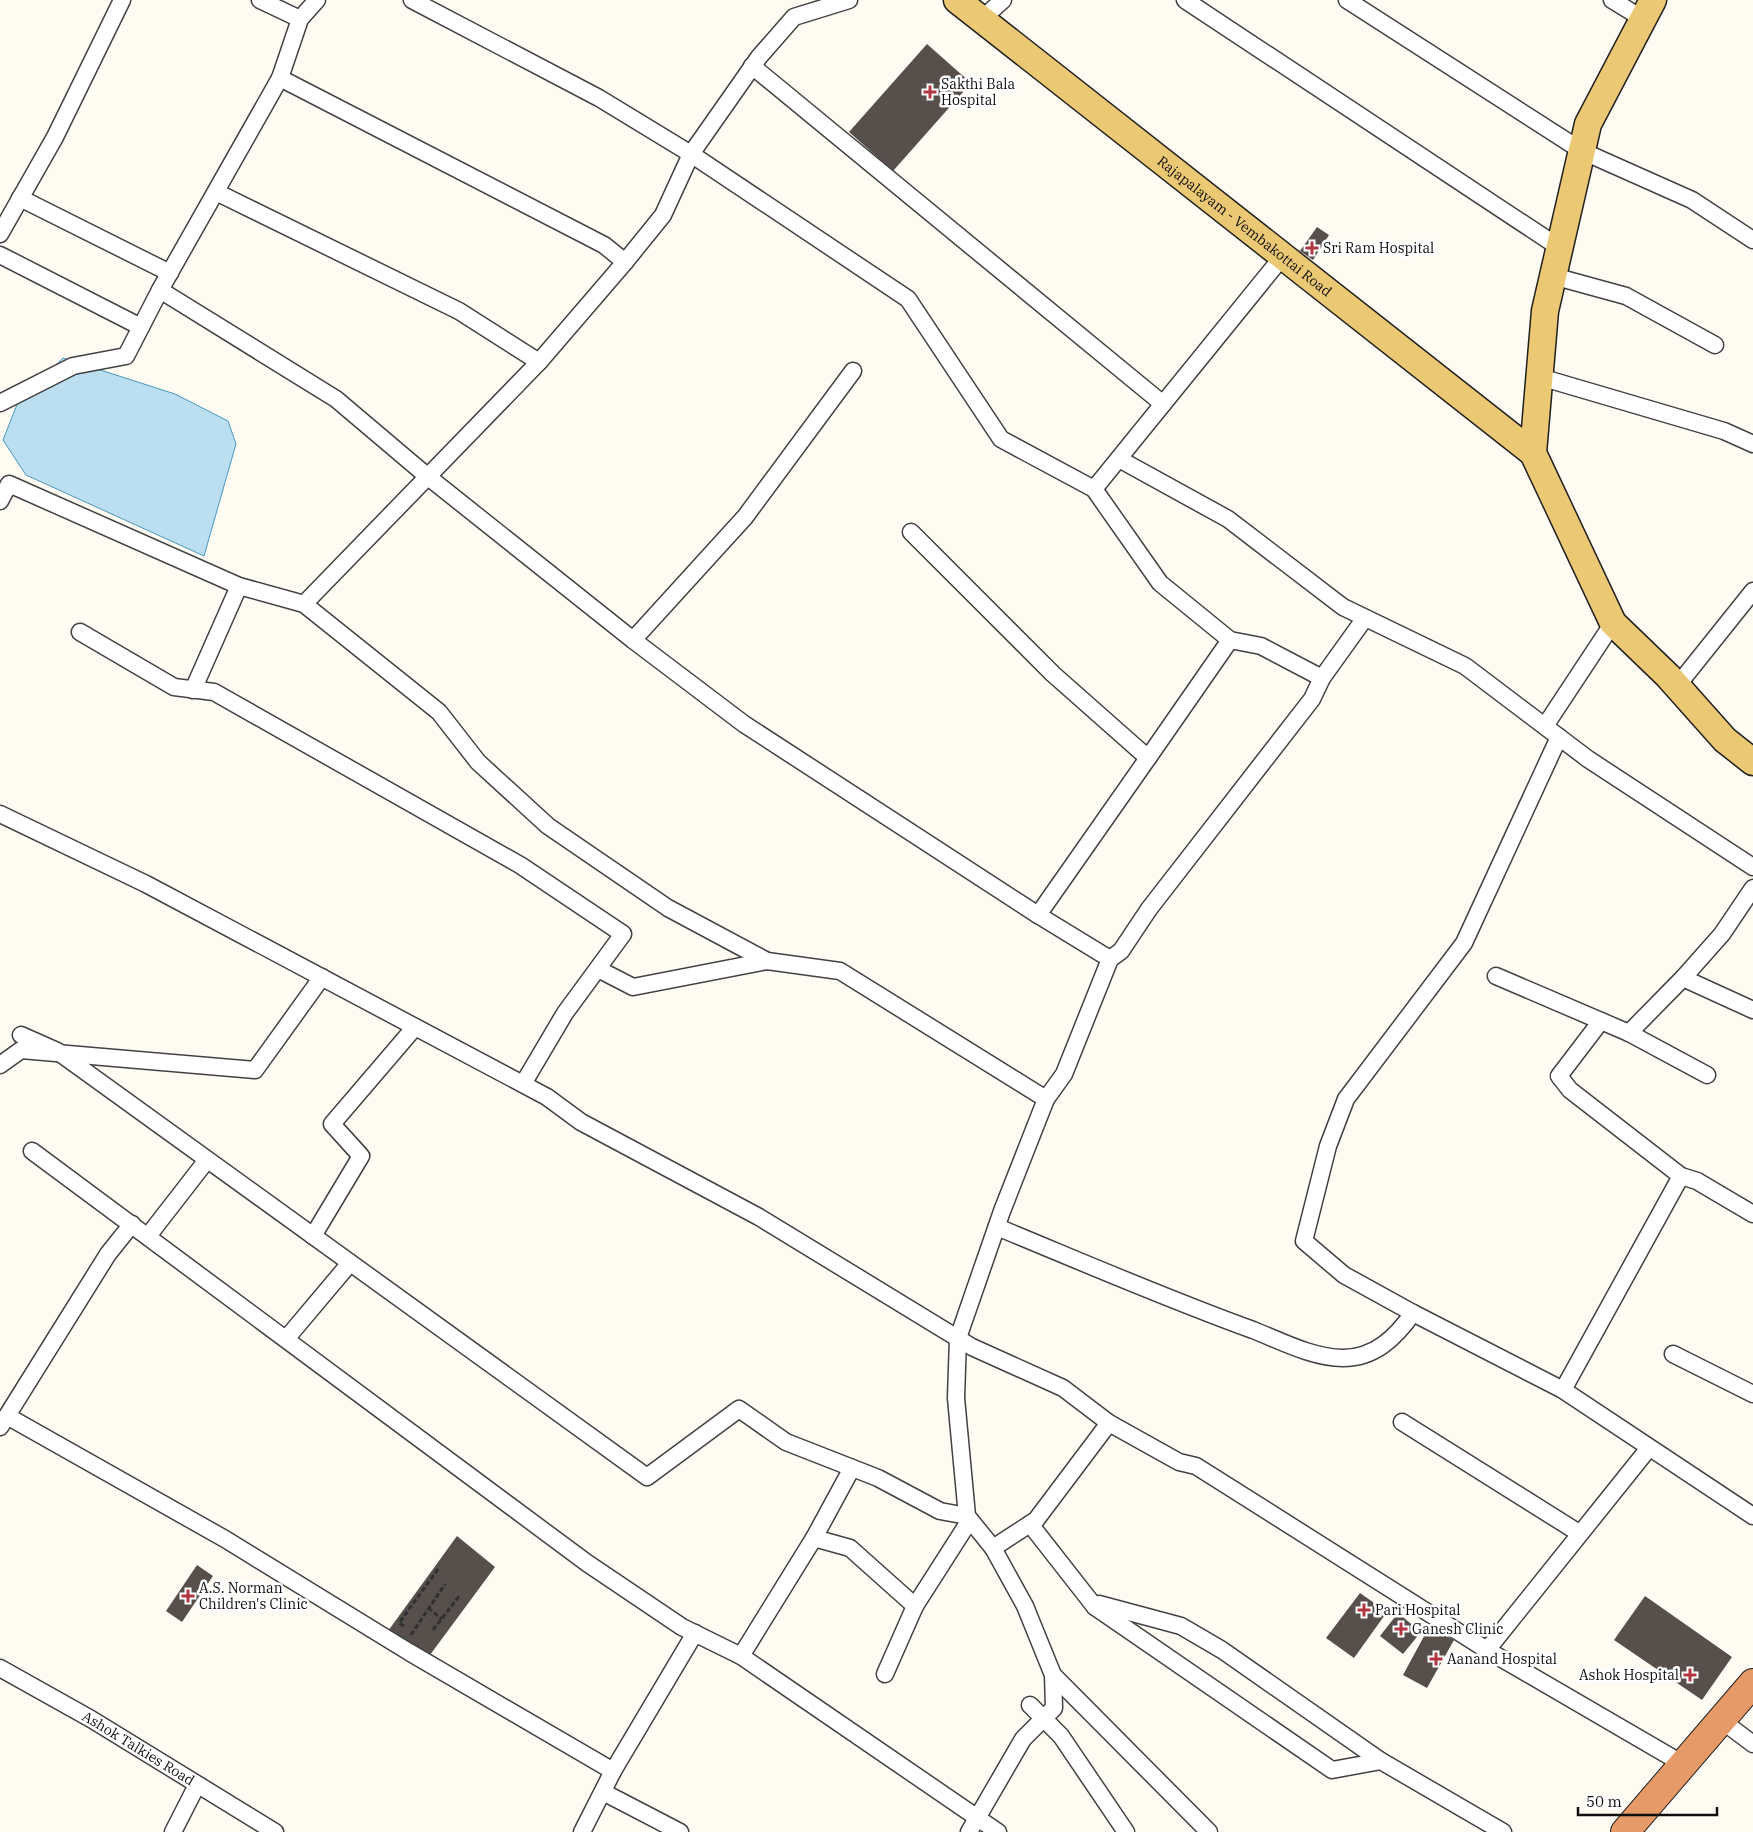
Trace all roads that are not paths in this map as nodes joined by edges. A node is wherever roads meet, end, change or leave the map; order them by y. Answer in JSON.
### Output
{"nodes":[{"id":1,"x":122,"y":0,"type":"edge"},
{"id":2,"x":260,"y":0,"type":"edge"},
{"id":3,"x":317,"y":0,"type":"edge"},
{"id":4,"x":412,"y":0,"type":"edge"},
{"id":5,"x":849,"y":0,"type":"edge"},
{"id":6,"x":957,"y":0,"type":"edge"},
{"id":7,"x":1003,"y":0,"type":"edge"},
{"id":8,"x":1185,"y":0,"type":"edge"},
{"id":9,"x":1346,"y":0,"type":"edge"},
{"id":10,"x":1612,"y":0,"type":"edge"},
{"id":11,"x":1648,"y":9,"type":"edge"},
{"id":12,"x":982,"y":19,"type":"junction"},
{"id":13,"x":300,"y":20,"type":"junction"},
{"id":14,"x":752,"y":66,"type":"junction"},
{"id":15,"x":280,"y":78,"type":"junction"},
{"id":16,"x":1582,"y":151,"type":"junction"},
{"id":17,"x":691,"y":154,"type":"junction"},
{"id":18,"x":216,"y":192,"type":"junction"},
{"id":19,"x":20,"y":198,"type":"junction"},
{"id":20,"x":0,"y":234,"type":"edge"},
{"id":21,"x":1753,"y":240,"type":"edge"},
{"id":22,"x":1560,"y":248,"type":"junction"},
{"id":23,"x":0,"y":255,"type":"edge"},
{"id":24,"x":1283,"y":256,"type":"junction"},
{"id":25,"x":625,"y":262,"type":"junction"},
{"id":26,"x":170,"y":273,"type":"junction"},
{"id":27,"x":1553,"y":276,"type":"junction"},
{"id":28,"x":160,"y":290,"type":"junction"},
{"id":29,"x":141,"y":327,"type":"junction"},
{"id":30,"x":1715,"y":345,"type":"dead end"},
{"id":31,"x":539,"y":362,"type":"junction"},
{"id":32,"x":853,"y":371,"type":"dead end"},
{"id":33,"x":1540,"y":376,"type":"junction"},
{"id":34,"x":0,"y":403,"type":"edge"},
{"id":35,"x":1163,"y":404,"type":"junction"},
{"id":36,"x":1753,"y":444,"type":"edge"},
{"id":37,"x":1533,"y":453,"type":"junction"},
{"id":38,"x":1119,"y":458,"type":"junction"},
{"id":39,"x":0,"y":474,"type":"edge"},
{"id":40,"x":426,"y":476,"type":"junction"},
{"id":41,"x":1094,"y":489,"type":"junction"},
{"id":42,"x":1,"y":498,"type":"edge"},
{"id":43,"x":911,"y":532,"type":"dead end"},
{"id":44,"x":239,"y":586,"type":"junction"},
{"id":45,"x":1753,"y":591,"type":"edge"},
{"id":46,"x":304,"y":604,"type":"junction"},
{"id":47,"x":1365,"y":618,"type":"junction"},
{"id":48,"x":1613,"y":623,"type":"junction"},
{"id":49,"x":80,"y":632,"type":"dead end"},
{"id":50,"x":633,"y":640,"type":"junction"},
{"id":51,"x":1230,"y":640,"type":"junction"},
{"id":52,"x":1322,"y":678,"type":"junction"},
{"id":53,"x":1677,"y":686,"type":"junction"},
{"id":54,"x":194,"y":690,"type":"junction"},
{"id":55,"x":1545,"y":726,"type":"junction"},
{"id":56,"x":1559,"y":737,"type":"junction"},
{"id":57,"x":1148,"y":758,"type":"junction"},
{"id":58,"x":1753,"y":762,"type":"edge"},
{"id":59,"x":0,"y":814,"type":"edge"},
{"id":60,"x":1753,"y":867,"type":"edge"},
{"id":61,"x":1753,"y":888,"type":"edge"},
{"id":62,"x":1038,"y":915,"type":"junction"},
{"id":63,"x":1110,"y":959,"type":"junction"},
{"id":64,"x":767,"y":961,"type":"junction"},
{"id":65,"x":598,"y":969,"type":"junction"},
{"id":66,"x":1496,"y":976,"type":"dead end"},
{"id":67,"x":322,"y":977,"type":"junction"},
{"id":68,"x":1683,"y":978,"type":"junction"},
{"id":69,"x":1753,"y":1010,"type":"edge"},
{"id":70,"x":1600,"y":1021,"type":"junction"},
{"id":71,"x":415,"y":1027,"type":"junction"},
{"id":72,"x":1629,"y":1033,"type":"junction"},
{"id":73,"x":21,"y":1035,"type":"dead end"},
{"id":74,"x":57,"y":1051,"type":"junction"},
{"id":75,"x":0,"y":1065,"type":"edge"},
{"id":76,"x":1707,"y":1075,"type":"dead end"},
{"id":77,"x":523,"y":1084,"type":"junction"},
{"id":78,"x":1046,"y":1099,"type":"junction"},
{"id":79,"x":32,"y":1151,"type":"dead end"},
{"id":80,"x":208,"y":1160,"type":"junction"},
{"id":81,"x":1681,"y":1176,"type":"junction"},
{"id":82,"x":1753,"y":1214,"type":"edge"},
{"id":83,"x":132,"y":1224,"type":"junction"},
{"id":84,"x":997,"y":1227,"type":"junction"},
{"id":85,"x":148,"y":1236,"type":"junction"},
{"id":86,"x":313,"y":1236,"type":"junction"},
{"id":87,"x":350,"y":1263,"type":"junction"},
{"id":88,"x":1413,"y":1313,"type":"junction"},
{"id":89,"x":958,"y":1338,"type":"junction"},
{"id":90,"x":286,"y":1339,"type":"junction"},
{"id":91,"x":1673,"y":1354,"type":"dead end"},
{"id":92,"x":1563,"y":1390,"type":"junction"},
{"id":93,"x":1753,"y":1394,"type":"edge"},
{"id":94,"x":4,"y":1422,"type":"edge"},
{"id":95,"x":1402,"y":1422,"type":"dead end"},
{"id":96,"x":1109,"y":1424,"type":"junction"},
{"id":97,"x":1649,"y":1448,"type":"junction"},
{"id":98,"x":852,"y":1468,"type":"junction"},
{"id":99,"x":1753,"y":1516,"type":"edge"},
{"id":100,"x":969,"y":1518,"type":"junction"},
{"id":101,"x":1030,"y":1524,"type":"junction"},
{"id":102,"x":1579,"y":1533,"type":"junction"},
{"id":103,"x":814,"y":1538,"type":"junction"},
{"id":104,"x":992,"y":1548,"type":"junction"},
{"id":105,"x":915,"y":1606,"type":"junction"},
{"id":106,"x":1095,"y":1606,"type":"junction"},
{"id":107,"x":695,"y":1633,"type":"junction"},
{"id":108,"x":1487,"y":1650,"type":"junction"},
{"id":109,"x":741,"y":1656,"type":"junction"},
{"id":110,"x":0,"y":1668,"type":"edge"},
{"id":111,"x":885,"y":1674,"type":"dead end"},
{"id":112,"x":1053,"y":1676,"type":"junction"},
{"id":113,"x":1753,"y":1683,"type":"edge"},
{"id":114,"x":1030,"y":1705,"type":"dead end"},
{"id":115,"x":1044,"y":1719,"type":"junction"},
{"id":116,"x":1721,"y":1720,"type":"junction"},
{"id":117,"x":1753,"y":1744,"type":"edge"},
{"id":118,"x":1381,"y":1761,"type":"junction"},
{"id":119,"x":1683,"y":1764,"type":"junction"},
{"id":120,"x":613,"y":1771,"type":"junction"},
{"id":121,"x":198,"y":1785,"type":"junction"},
{"id":122,"x":603,"y":1792,"type":"junction"},
{"id":123,"x":972,"y":1825,"type":"edge"},
{"id":124,"x":173,"y":1832,"type":"edge"},
{"id":125,"x":274,"y":1832,"type":"edge"},
{"id":126,"x":582,"y":1832,"type":"edge"},
{"id":127,"x":680,"y":1832,"type":"edge"},
{"id":128,"x":998,"y":1832,"type":"edge"},
{"id":129,"x":1126,"y":1832,"type":"edge"},
{"id":130,"x":1210,"y":1832,"type":"edge"},
{"id":131,"x":1503,"y":1832,"type":"edge"},
{"id":132,"x":1625,"y":1832,"type":"edge"}],
"edges":[{"from":1,"to":19,"type":"street"},
{"from":2,"to":13,"type":"street"},
{"from":3,"to":13,"type":"street"},
{"from":4,"to":17,"type":"street"},
{"from":5,"to":14,"type":"street"},
{"from":6,"to":12,"type":"main road","name":"Rajapalayam - Vembakottai Road"},
{"from":7,"to":12,"type":"street"},
{"from":8,"to":22,"type":"street"},
{"from":9,"to":16,"type":"street"},
{"from":10,"to":11,"type":"street"},
{"from":11,"to":16,"type":"main road"},
{"from":12,"to":24,"type":"main road","name":"Rajapalayam - Vembakottai Road"},
{"from":13,"to":15,"type":"street"},
{"from":14,"to":17,"type":"street"},
{"from":14,"to":35,"type":"street"},
{"from":15,"to":18,"type":"street"},
{"from":15,"to":25,"type":"street"},
{"from":16,"to":21,"type":"street"},
{"from":16,"to":22,"type":"main road"},
{"from":17,"to":25,"type":"street"},
{"from":17,"to":41,"type":"street"},
{"from":18,"to":26,"type":"street"},
{"from":18,"to":31,"type":"street"},
{"from":19,"to":20,"type":"street"},
{"from":19,"to":26,"type":"street"},
{"from":22,"to":27,"type":"main road"},
{"from":23,"to":29,"type":"street"},
{"from":24,"to":35,"type":"street"},
{"from":24,"to":37,"type":"main road","name":"Rajapalayam - Vembakottai Road"},
{"from":25,"to":31,"type":"street"},
{"from":26,"to":28,"type":"street"},
{"from":27,"to":30,"type":"street"},
{"from":27,"to":33,"type":"main road"},
{"from":28,"to":29,"type":"street"},
{"from":28,"to":40,"type":"street"},
{"from":29,"to":34,"type":"street"},
{"from":31,"to":40,"type":"street"},
{"from":32,"to":50,"type":"street"},
{"from":33,"to":36,"type":"street"},
{"from":33,"to":37,"type":"main road"},
{"from":35,"to":38,"type":"street"},
{"from":37,"to":48,"type":"main road"},
{"from":38,"to":41,"type":"street"},
{"from":38,"to":47,"type":"street"},
{"from":39,"to":42,"type":"street"},
{"from":40,"to":46,"type":"street"},
{"from":40,"to":50,"type":"street"},
{"from":41,"to":51,"type":"street"},
{"from":42,"to":44,"type":"street"},
{"from":43,"to":57,"type":"street"},
{"from":44,"to":46,"type":"street"},
{"from":44,"to":54,"type":"street"},
{"from":45,"to":53,"type":"street"},
{"from":46,"to":64,"type":"street"},
{"from":47,"to":52,"type":"street"},
{"from":47,"to":55,"type":"street"},
{"from":48,"to":53,"type":"main road"},
{"from":48,"to":55,"type":"street"},
{"from":49,"to":54,"type":"street"},
{"from":50,"to":62,"type":"street"},
{"from":51,"to":52,"type":"street"},
{"from":51,"to":57,"type":"street"},
{"from":52,"to":63,"type":"street"},
{"from":53,"to":58,"type":"main road"},
{"from":54,"to":65,"type":"street"},
{"from":55,"to":56,"type":"street"},
{"from":56,"to":60,"type":"street"},
{"from":56,"to":88,"type":"street"},
{"from":57,"to":62,"type":"street"},
{"from":59,"to":67,"type":"street"},
{"from":61,"to":68,"type":"street"},
{"from":62,"to":63,"type":"street"},
{"from":63,"to":78,"type":"street"},
{"from":64,"to":65,"type":"street"},
{"from":64,"to":78,"type":"street"},
{"from":65,"to":77,"type":"street"},
{"from":66,"to":70,"type":"street"},
{"from":67,"to":71,"type":"street"},
{"from":67,"to":74,"type":"street"},
{"from":68,"to":69,"type":"street"},
{"from":68,"to":72,"type":"street"},
{"from":70,"to":72,"type":"street"},
{"from":70,"to":81,"type":"street"},
{"from":71,"to":77,"type":"street"},
{"from":71,"to":86,"type":"street"},
{"from":72,"to":76,"type":"street"},
{"from":73,"to":74,"type":"street"},
{"from":74,"to":75,"type":"street"},
{"from":74,"to":80,"type":"street"},
{"from":77,"to":89,"type":"street"},
{"from":78,"to":84,"type":"street"},
{"from":79,"to":83,"type":"street"},
{"from":80,"to":85,"type":"street"},
{"from":80,"to":86,"type":"street"},
{"from":81,"to":82,"type":"street"},
{"from":81,"to":92,"type":"street"},
{"from":83,"to":85,"type":"street"},
{"from":83,"to":94,"type":"street"},
{"from":84,"to":88,"type":"street"},
{"from":84,"to":89,"type":"street"},
{"from":85,"to":90,"type":"street"},
{"from":86,"to":87,"type":"street"},
{"from":87,"to":90,"type":"street"},
{"from":87,"to":98,"type":"street"},
{"from":88,"to":92,"type":"street"},
{"from":89,"to":96,"type":"street"},
{"from":89,"to":100,"type":"street"},
{"from":90,"to":107,"type":"street"},
{"from":91,"to":93,"type":"street"},
{"from":92,"to":97,"type":"street"},
{"from":94,"to":120,"type":"street"},
{"from":95,"to":102,"type":"street"},
{"from":96,"to":101,"type":"street"},
{"from":96,"to":108,"type":"street"},
{"from":97,"to":99,"type":"street"},
{"from":97,"to":102,"type":"street"},
{"from":98,"to":100,"type":"street"},
{"from":98,"to":103,"type":"street"},
{"from":100,"to":104,"type":"street"},
{"from":100,"to":105,"type":"street"},
{"from":101,"to":104,"type":"street"},
{"from":101,"to":106,"type":"street"},
{"from":102,"to":108,"type":"street"},
{"from":103,"to":105,"type":"street"},
{"from":103,"to":109,"type":"street"},
{"from":104,"to":112,"type":"street"},
{"from":105,"to":111,"type":"street"},
{"from":106,"to":118,"type":"street"},
{"from":106,"to":118,"type":"street"},
{"from":107,"to":109,"type":"street"},
{"from":107,"to":120,"type":"street"},
{"from":108,"to":119,"type":"street"},
{"from":109,"to":123,"type":"street"},
{"from":110,"to":121,"type":"street","name":"Ashok Talkies Road"},
{"from":112,"to":115,"type":"street"},
{"from":112,"to":130,"type":"street"},
{"from":113,"to":116,"type":"highway"},
{"from":114,"to":115,"type":"street"},
{"from":115,"to":123,"type":"street"},
{"from":115,"to":129,"type":"street"},
{"from":116,"to":117,"type":"street"},
{"from":116,"to":119,"type":"highway"},
{"from":118,"to":131,"type":"street"},
{"from":119,"to":132,"type":"highway"},
{"from":120,"to":122,"type":"street"},
{"from":121,"to":124,"type":"street"},
{"from":121,"to":125,"type":"street","name":"Ashok Talkies Road"},
{"from":122,"to":126,"type":"street"},
{"from":122,"to":127,"type":"street"},
{"from":123,"to":128,"type":"street"}]}
